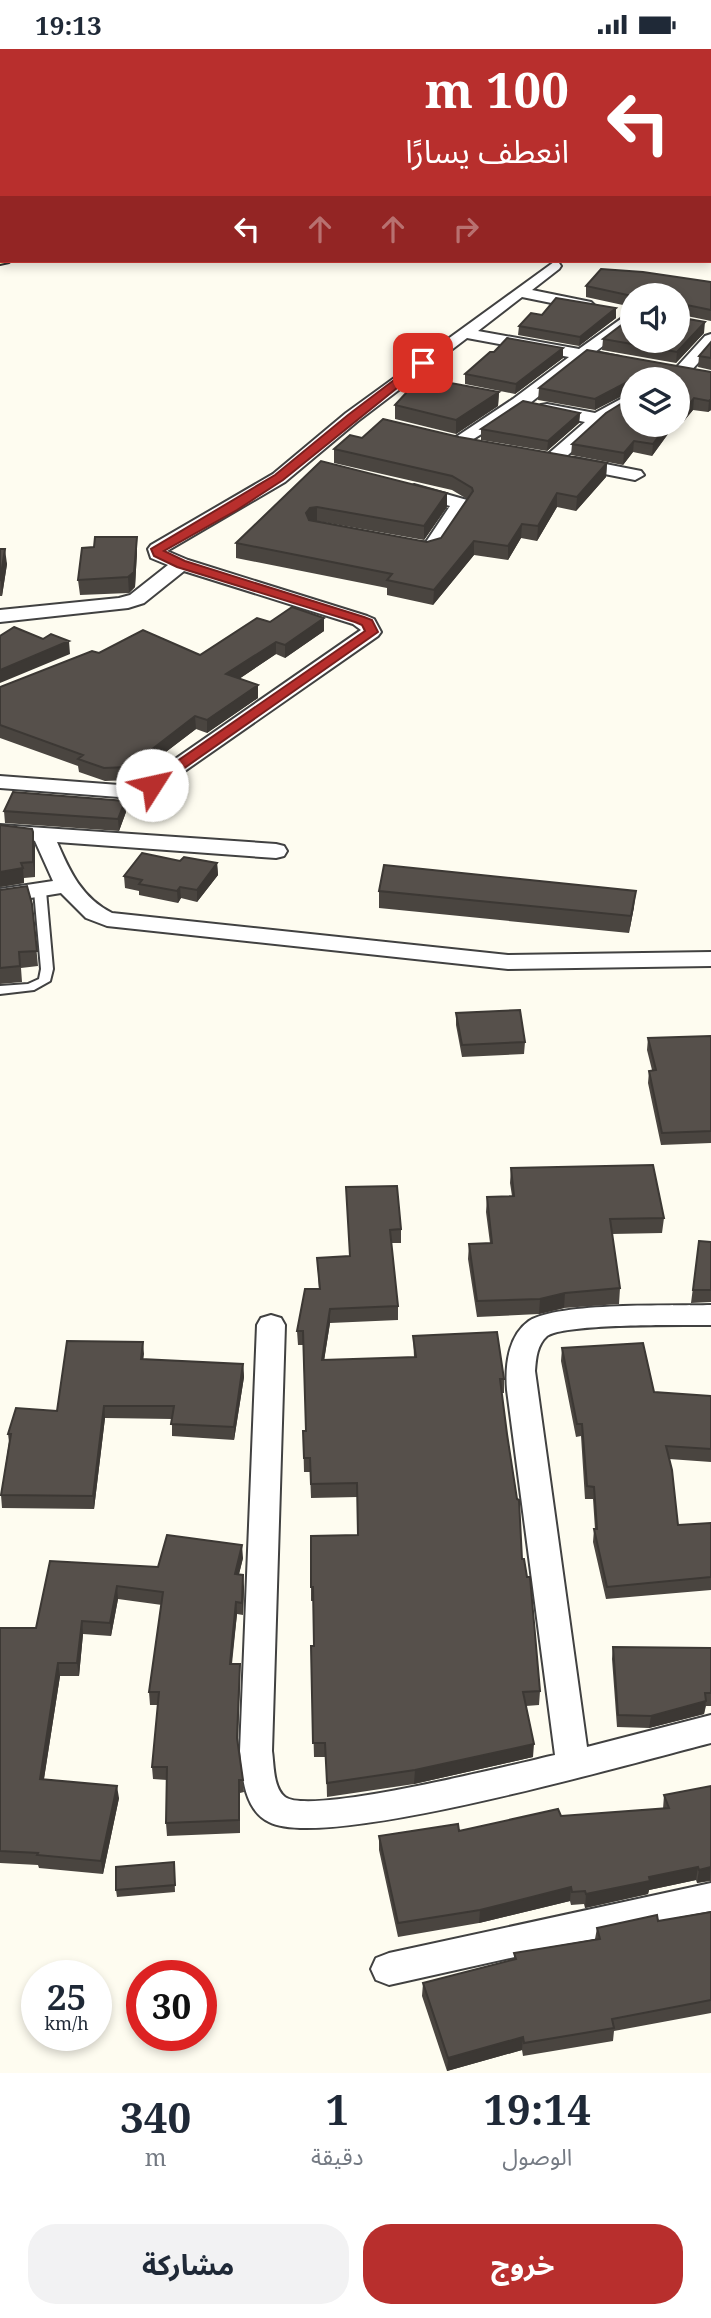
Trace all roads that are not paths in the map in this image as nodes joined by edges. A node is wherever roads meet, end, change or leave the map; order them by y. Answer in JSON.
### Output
{"nodes":[{"id":1,"x":554,"y":266,"type":"dead end"},
{"id":2,"x":521,"y":292,"type":"junction"},
{"id":3,"x":620,"y":311,"type":"edge"},
{"id":4,"x":620,"y":315,"type":"edge"},
{"id":5,"x":465,"y":333,"type":"junction"},
{"id":6,"x":711,"y":339,"type":"edge"},
{"id":7,"x":583,"y":355,"type":"junction"},
{"id":8,"x":634,"y":364,"type":"edge"},
{"id":9,"x":701,"y":376,"type":"edge"},
{"id":10,"x":402,"y":379,"type":"junction"},
{"id":11,"x":428,"y":384,"type":"edge"},
{"id":12,"x":493,"y":398,"type":"edge"},
{"id":13,"x":519,"y":403,"type":"junction"},
{"id":14,"x":620,"y":405,"type":"edge"},
{"id":15,"x":352,"y":417,"type":"junction"},
{"id":16,"x":598,"y":419,"type":"junction"},
{"id":17,"x":379,"y":423,"type":"edge"},
{"id":18,"x":486,"y":447,"type":"edge"},
{"id":19,"x":298,"y":462,"type":"junction"},
{"id":20,"x":324,"y":469,"type":"edge"},
{"id":21,"x":635,"y":475,"type":"dead end"},
{"id":22,"x":391,"y":485,"type":"edge"},
{"id":23,"x":395,"y":545,"type":"edge"},
{"id":24,"x":181,"y":564,"type":"junction"},
{"id":25,"x":0,"y":616,"type":"edge"},
{"id":26,"x":0,"y":782,"type":"edge"},
{"id":27,"x":0,"y":832,"type":"edge"},
{"id":28,"x":43,"y":834,"type":"junction"},
{"id":29,"x":276,"y":851,"type":"dead end"},
{"id":30,"x":65,"y":886,"type":"junction"},
{"id":31,"x":40,"y":891,"type":"junction"},
{"id":32,"x":0,"y":896,"type":"edge"},
{"id":33,"x":711,"y":959,"type":"edge"},
{"id":34,"x":0,"y":990,"type":"edge"},
{"id":35,"x":711,"y":1315,"type":"edge"},
{"id":36,"x":271,"y":1325,"type":"dead end"},
{"id":37,"x":711,"y":1730,"type":"edge"},
{"id":38,"x":573,"y":1764,"type":"junction"},
{"id":39,"x":711,"y":1898,"type":"edge"},
{"id":40,"x":389,"y":1969,"type":"dead end"}],
"edges":[{"from":1,"to":2,"type":"street"},
{"from":2,"to":3,"type":"street"},
{"from":2,"to":5,"type":"street"},
{"from":4,"to":7,"type":"street"},
{"from":5,"to":7,"type":"street"},
{"from":5,"to":10,"type":"street"},
{"from":6,"to":9,"type":"street"},
{"from":7,"to":8,"type":"street"},
{"from":7,"to":13,"type":"street"},
{"from":10,"to":11,"type":"street"},
{"from":10,"to":15,"type":"street"},
{"from":12,"to":13,"type":"street"},
{"from":13,"to":16,"type":"street"},
{"from":13,"to":18,"type":"street"},
{"from":14,"to":16,"type":"street"},
{"from":15,"to":17,"type":"street"},
{"from":15,"to":19,"type":"street"},
{"from":16,"to":21,"type":"street"},
{"from":19,"to":20,"type":"street"},
{"from":19,"to":24,"type":"street"},
{"from":22,"to":23,"type":"street"},
{"from":24,"to":25,"type":"street"},
{"from":24,"to":26,"type":"street"},
{"from":27,"to":28,"type":"street"},
{"from":28,"to":29,"type":"street"},
{"from":28,"to":30,"type":"street"},
{"from":30,"to":31,"type":"street"},
{"from":30,"to":33,"type":"street"},
{"from":31,"to":32,"type":"street"},
{"from":31,"to":34,"type":"lane"},
{"from":35,"to":38,"type":"street"},
{"from":36,"to":38,"type":"street"},
{"from":37,"to":38,"type":"street"},
{"from":39,"to":40,"type":"street"}]}
